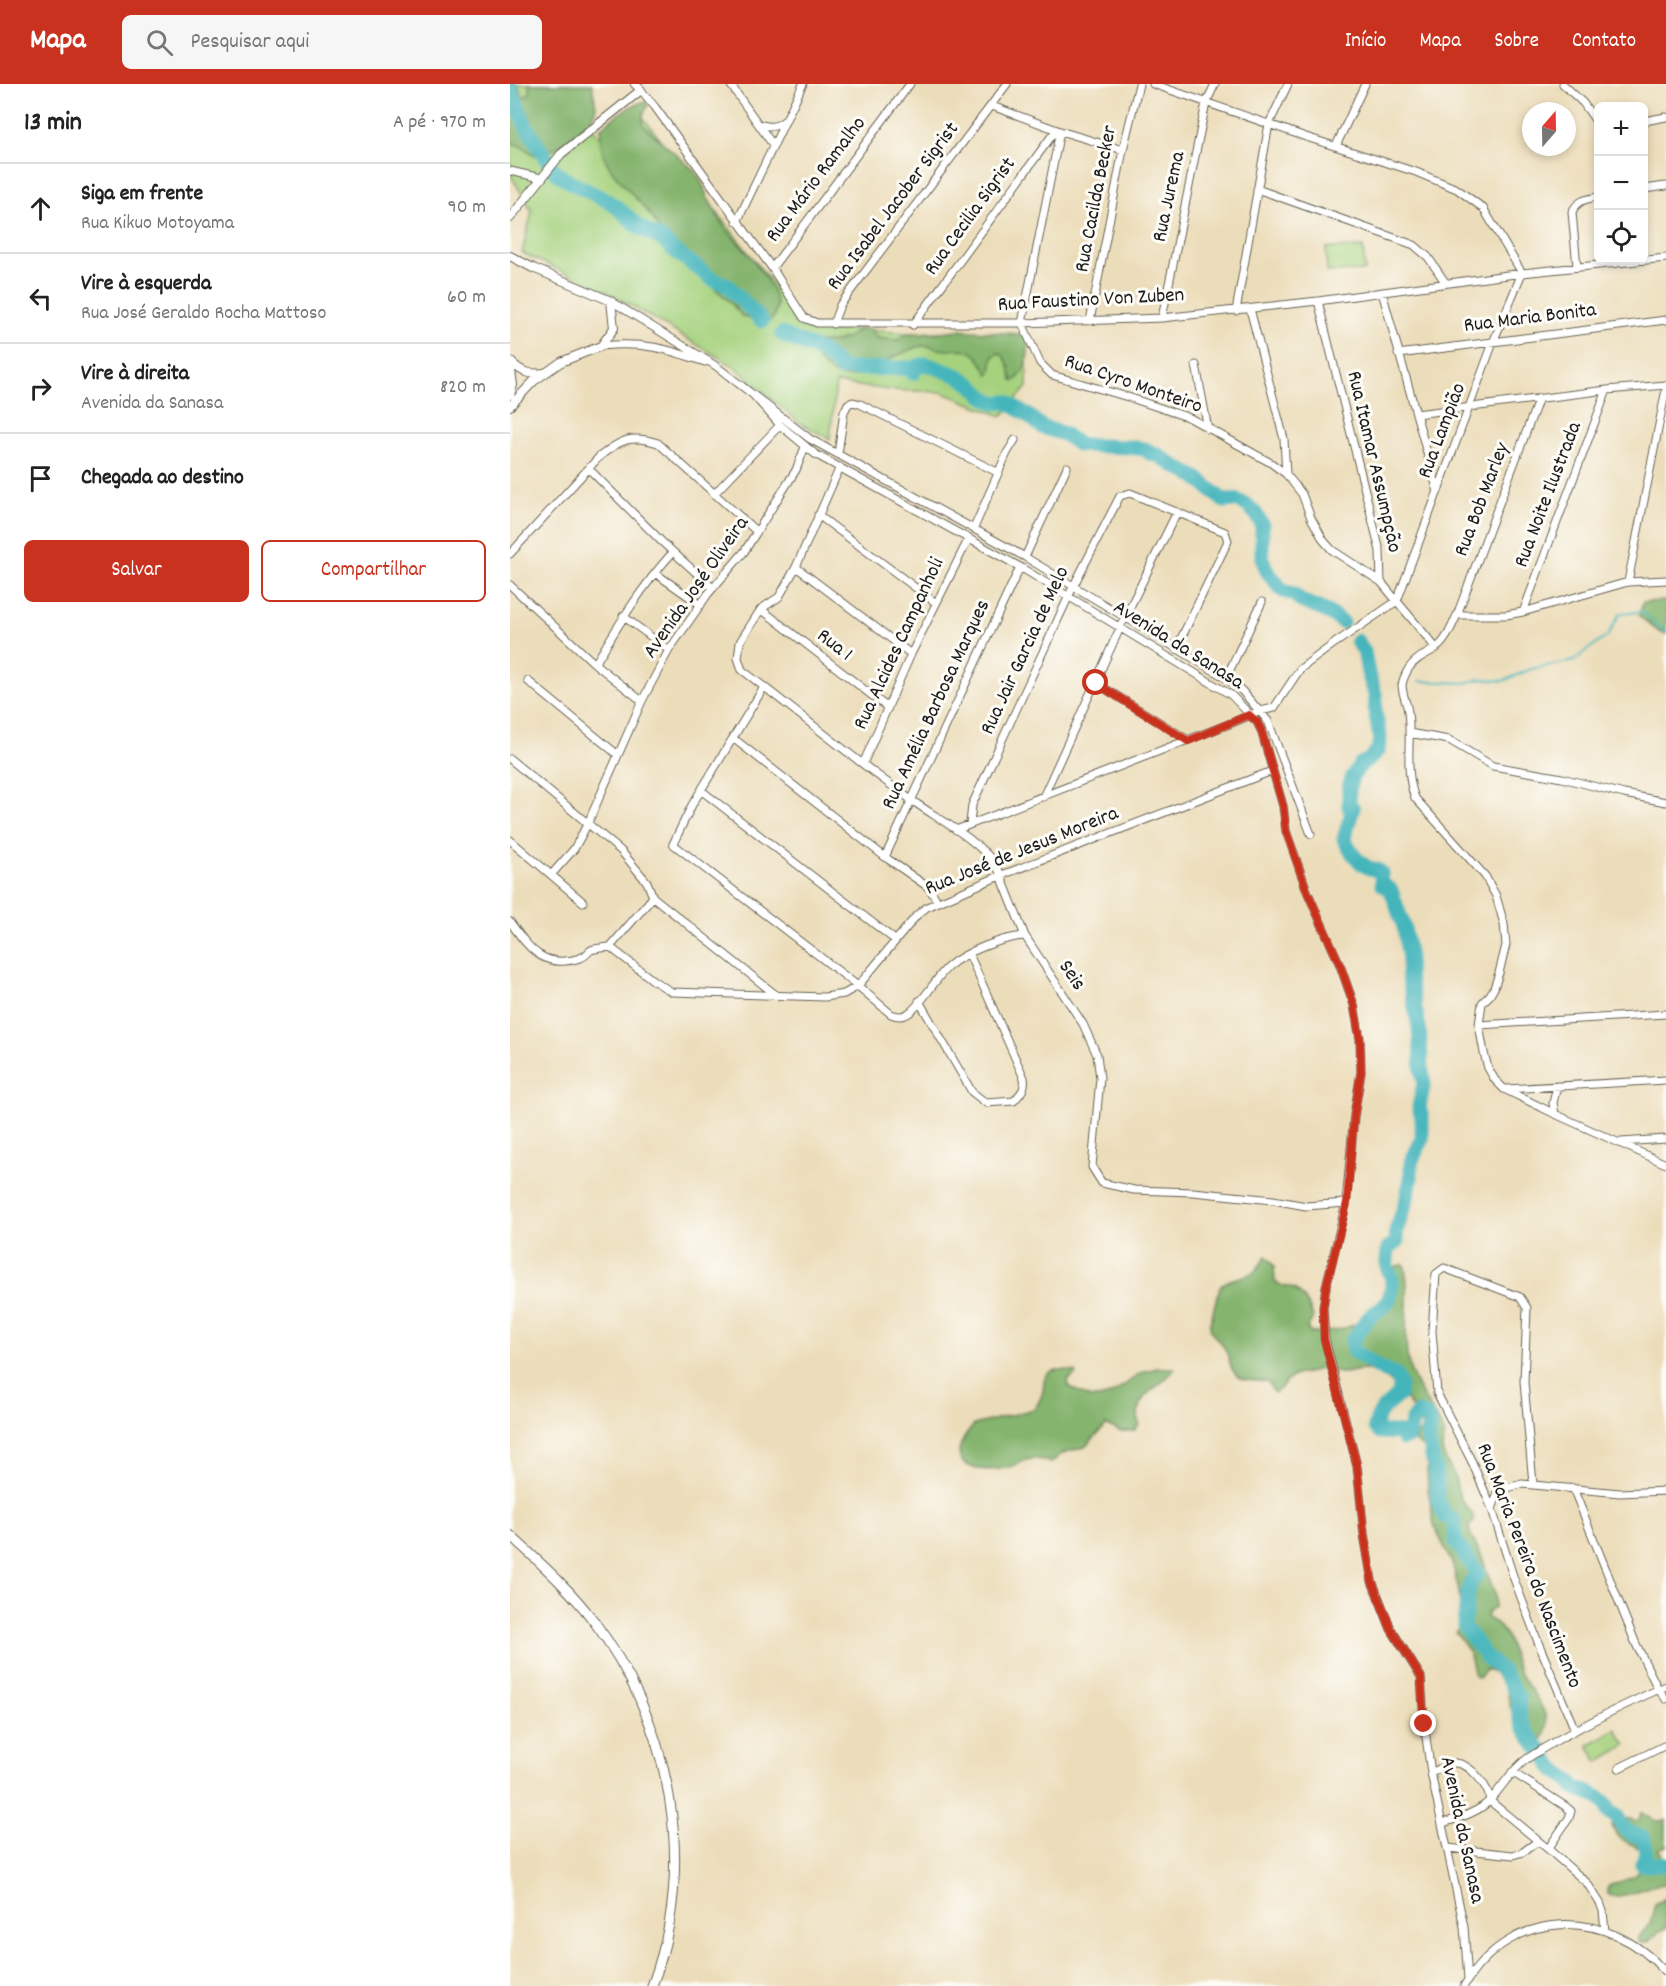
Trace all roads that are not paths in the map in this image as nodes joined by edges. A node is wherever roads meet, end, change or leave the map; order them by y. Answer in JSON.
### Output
{"nodes":[{"id":1,"x":730,"y":84,"type":"edge"},
{"id":2,"x":803,"y":84,"type":"edge"},
{"id":3,"x":910,"y":84,"type":"edge"},
{"id":4,"x":1007,"y":84,"type":"edge"},
{"id":5,"x":1139,"y":84,"type":"edge"},
{"id":6,"x":1153,"y":84,"type":"edge"},
{"id":7,"x":1215,"y":84,"type":"edge"},
{"id":8,"x":1288,"y":84,"type":"edge"},
{"id":9,"x":1365,"y":84,"type":"edge"},
{"id":10,"x":1563,"y":84,"type":"edge"},
{"id":11,"x":638,"y":87,"type":"edge"},
{"id":12,"x":1206,"y":103,"type":"junction"},
{"id":13,"x":992,"y":106,"type":"junction"},
{"id":14,"x":1666,"y":117,"type":"edge"},
{"id":15,"x":1594,"y":118,"type":"edge"},
{"id":16,"x":786,"y":119,"type":"junction"},
{"id":17,"x":1648,"y":120,"type":"edge"},
{"id":18,"x":759,"y":124,"type":"junction"},
{"id":19,"x":1269,"y":124,"type":"junction"},
{"id":20,"x":1058,"y":131,"type":"junction"},
{"id":21,"x":773,"y":145,"type":"junction"},
{"id":22,"x":1335,"y":146,"type":"junction"},
{"id":23,"x":1123,"y":150,"type":"junction"},
{"id":24,"x":510,"y":171,"type":"edge"},
{"id":25,"x":544,"y":175,"type":"junction"},
{"id":26,"x":1666,"y":186,"type":"edge"},
{"id":27,"x":1648,"y":188,"type":"edge"},
{"id":28,"x":1257,"y":189,"type":"junction"},
{"id":29,"x":1594,"y":198,"type":"edge"},
{"id":30,"x":510,"y":218,"type":"edge"},
{"id":31,"x":738,"y":222,"type":"junction"},
{"id":32,"x":510,"y":256,"type":"edge"},
{"id":33,"x":1666,"y":258,"type":"edge"},
{"id":34,"x":1576,"y":267,"type":"junction"},
{"id":35,"x":772,"y":268,"type":"junction"},
{"id":36,"x":1522,"y":273,"type":"junction"},
{"id":37,"x":1445,"y":282,"type":"junction"},
{"id":38,"x":1382,"y":292,"type":"junction"},
{"id":39,"x":611,"y":301,"type":"junction"},
{"id":40,"x":1318,"y":301,"type":"junction"},
{"id":41,"x":1251,"y":309,"type":"junction"},
{"id":42,"x":1236,"y":310,"type":"junction"},
{"id":43,"x":1162,"y":318,"type":"junction"},
{"id":44,"x":1666,"y":320,"type":"edge"},
{"id":45,"x":1090,"y":321,"type":"junction"},
{"id":46,"x":1022,"y":323,"type":"junction"},
{"id":47,"x":834,"y":324,"type":"junction"},
{"id":48,"x":913,"y":325,"type":"junction"},
{"id":49,"x":666,"y":335,"type":"junction"},
{"id":50,"x":1494,"y":340,"type":"junction"},
{"id":51,"x":601,"y":346,"type":"junction"},
{"id":52,"x":660,"y":348,"type":"junction"},
{"id":53,"x":1398,"y":354,"type":"junction"},
{"id":54,"x":510,"y":362,"type":"edge"},
{"id":55,"x":1196,"y":365,"type":"dead end"},
{"id":56,"x":716,"y":366,"type":"junction"},
{"id":57,"x":546,"y":373,"type":"junction"},
{"id":58,"x":1666,"y":384,"type":"edge"},
{"id":59,"x":1666,"y":389,"type":"edge"},
{"id":60,"x":1606,"y":390,"type":"junction"},
{"id":61,"x":510,"y":395,"type":"edge"},
{"id":62,"x":754,"y":396,"type":"junction"},
{"id":63,"x":1539,"y":398,"type":"junction"},
{"id":64,"x":510,"y":406,"type":"edge"},
{"id":65,"x":1471,"y":406,"type":"junction"},
{"id":66,"x":1416,"y":414,"type":"junction"},
{"id":67,"x":780,"y":425,"type":"junction"},
{"id":68,"x":1208,"y":429,"type":"junction"},
{"id":69,"x":1015,"y":440,"type":"dead end"},
{"id":70,"x":805,"y":447,"type":"junction"},
{"id":71,"x":838,"y":454,"type":"junction"},
{"id":72,"x":1067,"y":467,"type":"dead end"},
{"id":73,"x":840,"y":468,"type":"junction"},
{"id":74,"x":589,"y":470,"type":"junction"},
{"id":75,"x":999,"y":473,"type":"junction"},
{"id":76,"x":1286,"y":474,"type":"junction"},
{"id":77,"x":1438,"y":492,"type":"junction"},
{"id":78,"x":714,"y":494,"type":"junction"},
{"id":79,"x":1177,"y":512,"type":"junction"},
{"id":80,"x":818,"y":515,"type":"junction"},
{"id":81,"x":974,"y":528,"type":"junction"},
{"id":82,"x":756,"y":531,"type":"junction"},
{"id":83,"x":969,"y":538,"type":"junction"},
{"id":84,"x":673,"y":552,"type":"junction"},
{"id":85,"x":510,"y":554,"type":"edge"},
{"id":86,"x":1025,"y":557,"type":"junction"},
{"id":87,"x":796,"y":567,"type":"junction"},
{"id":88,"x":1020,"y":567,"type":"junction"},
{"id":89,"x":655,"y":573,"type":"junction"},
{"id":90,"x":1666,"y":580,"type":"edge"},
{"id":91,"x":1381,"y":582,"type":"junction"},
{"id":92,"x":1628,"y":582,"type":"junction"},
{"id":93,"x":510,"y":585,"type":"edge"},
{"id":94,"x":1073,"y":587,"type":"junction"},
{"id":95,"x":713,"y":588,"type":"junction"},
{"id":96,"x":1070,"y":597,"type":"junction"},
{"id":97,"x":1397,"y":601,"type":"junction"},
{"id":98,"x":1262,"y":602,"type":"dead end"},
{"id":99,"x":936,"y":603,"type":"junction"},
{"id":100,"x":700,"y":604,"type":"junction"},
{"id":101,"x":761,"y":609,"type":"junction"},
{"id":102,"x":1522,"y":612,"type":"junction"},
{"id":103,"x":1457,"y":615,"type":"junction"},
{"id":104,"x":623,"y":616,"type":"junction"},
{"id":105,"x":1125,"y":617,"type":"junction"},
{"id":106,"x":1120,"y":629,"type":"junction"},
{"id":107,"x":1436,"y":648,"type":"junction"},
{"id":108,"x":1176,"y":649,"type":"junction"},
{"id":109,"x":669,"y":650,"type":"junction"},
{"id":110,"x":910,"y":654,"type":"junction"},
{"id":111,"x":595,"y":664,"type":"junction"},
{"id":112,"x":1226,"y":678,"type":"junction"},
{"id":113,"x":528,"y":681,"type":"dead end"},
{"id":114,"x":1096,"y":683,"type":"junction"},
{"id":115,"x":764,"y":687,"type":"junction"},
{"id":116,"x":642,"y":700,"type":"junction"},
{"id":117,"x":888,"y":708,"type":"junction"},
{"id":118,"x":1260,"y":711,"type":"junction"},
{"id":119,"x":1249,"y":715,"type":"junction"},
{"id":120,"x":1409,"y":733,"type":"junction"},
{"id":121,"x":733,"y":738,"type":"junction"},
{"id":122,"x":1188,"y":741,"type":"junction"},
{"id":123,"x":618,"y":755,"type":"junction"},
{"id":124,"x":510,"y":759,"type":"edge"},
{"id":125,"x":863,"y":764,"type":"junction"},
{"id":126,"x":1272,"y":771,"type":"junction"},
{"id":127,"x":702,"y":791,"type":"junction"},
{"id":128,"x":1043,"y":797,"type":"junction"},
{"id":129,"x":911,"y":800,"type":"junction"},
{"id":130,"x":1666,"y":802,"type":"edge"},
{"id":131,"x":588,"y":823,"type":"junction"},
{"id":132,"x":970,"y":824,"type":"junction"},
{"id":133,"x":956,"y":830,"type":"junction"},
{"id":134,"x":1311,"y":834,"type":"dead end"},
{"id":135,"x":510,"y":840,"type":"edge"},
{"id":136,"x":885,"y":857,"type":"junction"},
{"id":137,"x":551,"y":875,"type":"junction"},
{"id":138,"x":1002,"y":875,"type":"junction"},
{"id":139,"x":653,"y":897,"type":"junction"},
{"id":140,"x":583,"y":902,"type":"dead end"},
{"id":141,"x":937,"y":902,"type":"junction"},
{"id":142,"x":510,"y":922,"type":"edge"},
{"id":143,"x":1025,"y":936,"type":"junction"},
{"id":144,"x":895,"y":940,"type":"junction"},
{"id":145,"x":610,"y":947,"type":"junction"},
{"id":146,"x":969,"y":954,"type":"junction"},
{"id":147,"x":858,"y":986,"type":"junction"},
{"id":148,"x":776,"y":995,"type":"junction"},
{"id":149,"x":920,"y":1001,"type":"junction"},
{"id":150,"x":1666,"y":1014,"type":"edge"},
{"id":151,"x":1479,"y":1025,"type":"junction"},
{"id":152,"x":1666,"y":1080,"type":"edge"},
{"id":153,"x":1557,"y":1086,"type":"junction"},
{"id":154,"x":1504,"y":1089,"type":"junction"},
{"id":155,"x":1555,"y":1114,"type":"junction"},
{"id":156,"x":1666,"y":1139,"type":"edge"},
{"id":157,"x":1620,"y":1142,"type":"junction"},
{"id":158,"x":1666,"y":1164,"type":"edge"},
{"id":159,"x":1347,"y":1203,"type":"junction"},
{"id":160,"x":1533,"y":1484,"type":"junction"},
{"id":161,"x":1573,"y":1488,"type":"junction"},
{"id":162,"x":1666,"y":1491,"type":"edge"},
{"id":163,"x":1492,"y":1509,"type":"junction"},
{"id":164,"x":510,"y":1535,"type":"edge"},
{"id":165,"x":1666,"y":1686,"type":"edge"},
{"id":166,"x":1658,"y":1689,"type":"junction"},
{"id":167,"x":1666,"y":1699,"type":"edge"},
{"id":168,"x":1575,"y":1730,"type":"junction"},
{"id":169,"x":1666,"y":1745,"type":"edge"},
{"id":170,"x":1619,"y":1768,"type":"dead end"},
{"id":171,"x":1512,"y":1772,"type":"junction"},
{"id":172,"x":1431,"y":1773,"type":"junction"},
{"id":173,"x":1490,"y":1801,"type":"junction"},
{"id":174,"x":1443,"y":1823,"type":"junction"},
{"id":175,"x":1538,"y":1841,"type":"junction"},
{"id":176,"x":1448,"y":1848,"type":"junction"},
{"id":177,"x":1548,"y":1849,"type":"junction"},
{"id":178,"x":1605,"y":1930,"type":"junction"},
{"id":179,"x":1666,"y":1973,"type":"edge"},
{"id":180,"x":1466,"y":1983,"type":"edge"},
{"id":181,"x":652,"y":1986,"type":"edge"}],
"edges":[{"from":1,"to":18,"type":"street"},
{"from":2,"to":16,"type":"street"},
{"from":3,"to":35,"type":"street","name":"Rua Mário Ramalho"},
{"from":4,"to":13,"type":"street","name":"Rua Isabel Jacober Sigrist"},
{"from":5,"to":23,"type":"street","name":"Rua Cacilda Becker"},
{"from":6,"to":12,"type":"street"},
{"from":7,"to":12,"type":"street","name":"Rua Jurema"},
{"from":8,"to":19,"type":"street"},
{"from":9,"to":22,"type":"street"},
{"from":10,"to":15,"type":"street"},
{"from":11,"to":25,"type":"street"},
{"from":11,"to":31,"type":"street","name":"Rua Faustino Von Zuben"},
{"from":12,"to":19,"type":"street"},
{"from":12,"to":43,"type":"street","name":"Rua Jurema"},
{"from":13,"to":20,"type":"street"},
{"from":13,"to":47,"type":"street","name":"Rua Isabel Jacober Sigrist"},
{"from":14,"to":17,"type":"street"},
{"from":16,"to":18,"type":"street"},
{"from":16,"to":21,"type":"street"},
{"from":18,"to":21,"type":"street"},
{"from":19,"to":22,"type":"street"},
{"from":19,"to":28,"type":"street"},
{"from":20,"to":23,"type":"street"},
{"from":20,"to":46,"type":"street"},
{"from":20,"to":48,"type":"street","name":"Rua Cecilia Sigrist"},
{"from":21,"to":31,"type":"street"},
{"from":22,"to":36,"type":"street"},
{"from":23,"to":45,"type":"street","name":"Rua Cacilda Becker"},
{"from":24,"to":25,"type":"street"},
{"from":25,"to":30,"type":"street"},
{"from":26,"to":27,"type":"street"},
{"from":28,"to":37,"type":"street"},
{"from":28,"to":42,"type":"street"},
{"from":29,"to":34,"type":"street"},
{"from":31,"to":35,"type":"street","name":"Rua Faustino Von Zuben"},
{"from":32,"to":39,"type":"street"},
{"from":33,"to":34,"type":"street","name":"Rua Faustino Von Zuben"},
{"from":34,"to":36,"type":"street","name":"Rua Faustino Von Zuben"},
{"from":35,"to":47,"type":"street","name":"Rua Faustino Von Zuben"},
{"from":36,"to":37,"type":"street","name":"Rua Faustino Von Zuben"},
{"from":36,"to":50,"type":"street","name":"Rua Lampião"},
{"from":37,"to":38,"type":"street","name":"Rua Faustino Von Zuben"},
{"from":38,"to":40,"type":"street","name":"Rua Faustino Von Zuben"},
{"from":38,"to":53,"type":"street"},
{"from":39,"to":49,"type":"street"},
{"from":39,"to":51,"type":"street"},
{"from":40,"to":41,"type":"street","name":"Rua Faustino Von Zuben"},
{"from":40,"to":91,"type":"street","name":"Rua Itamar Assumpção"},
{"from":41,"to":42,"type":"street","name":"Rua Faustino Von Zuben"},
{"from":41,"to":76,"type":"street"},
{"from":42,"to":43,"type":"street","name":"Rua Faustino Von Zuben"},
{"from":43,"to":45,"type":"street","name":"Rua Faustino Von Zuben"},
{"from":44,"to":50,"type":"street","name":"Rua Maria Bonita"},
{"from":45,"to":46,"type":"street","name":"Rua Faustino Von Zuben"},
{"from":46,"to":48,"type":"street","name":"Rua Faustino Von Zuben"},
{"from":46,"to":68,"type":"street","name":"Rua Cyro Monteiro"},
{"from":47,"to":48,"type":"street","name":"Rua Faustino Von Zuben"},
{"from":49,"to":52,"type":"street"},
{"from":49,"to":56,"type":"street"},
{"from":50,"to":53,"type":"street","name":"Rua Maria Bonita"},
{"from":50,"to":65,"type":"street","name":"Rua Lampião"},
{"from":51,"to":52,"type":"street"},
{"from":51,"to":57,"type":"street"},
{"from":52,"to":56,"type":"street"},
{"from":53,"to":66,"type":"street"},
{"from":54,"to":57,"type":"street"},
{"from":54,"to":61,"type":"street"},
{"from":55,"to":68,"type":"street"},
{"from":56,"to":62,"type":"street"},
{"from":57,"to":64,"type":"street"},
{"from":58,"to":60,"type":"street"},
{"from":59,"to":92,"type":"street"},
{"from":60,"to":63,"type":"street"},
{"from":60,"to":102,"type":"street","name":"Rua Noite Ilustrada"},
{"from":62,"to":67,"type":"street","name":"Avenida da Sanasa"},
{"from":62,"to":71,"type":"street","name":"Avenida da Sanasa"},
{"from":63,"to":65,"type":"street"},
{"from":63,"to":103,"type":"street","name":"Rua Bob Marley"},
{"from":65,"to":66,"type":"street"},
{"from":65,"to":77,"type":"street","name":"Rua Lampião"},
{"from":66,"to":77,"type":"street"},
{"from":67,"to":70,"type":"street","name":"Avenida da Sanasa"},
{"from":67,"to":78,"type":"street"},
{"from":68,"to":76,"type":"street","name":"Rua Cyro Monteiro"},
{"from":69,"to":75,"type":"street"},
{"from":70,"to":73,"type":"street","name":"Avenida da Sanasa"},
{"from":70,"to":82,"type":"street","name":"Avenida José Oliveira"},
{"from":71,"to":75,"type":"street"},
{"from":71,"to":81,"type":"street","name":"Avenida da Sanasa"},
{"from":72,"to":86,"type":"street"},
{"from":73,"to":80,"type":"street","name":"Seis"},
{"from":73,"to":83,"type":"street","name":"Avenida da Sanasa"},
{"from":74,"to":78,"type":"street"},
{"from":74,"to":84,"type":"street"},
{"from":74,"to":85,"type":"street"},
{"from":75,"to":81,"type":"street"},
{"from":76,"to":91,"type":"street"},
{"from":77,"to":97,"type":"street","name":"Rua Lampião"},
{"from":78,"to":82,"type":"street"},
{"from":79,"to":94,"type":"street","name":"Rua Jair Garcia de Melo"},
{"from":79,"to":105,"type":"street"},
{"from":79,"to":108,"type":"street"},
{"from":80,"to":87,"type":"street","name":"Seis"},
{"from":80,"to":99,"type":"street"},
{"from":81,"to":86,"type":"street","name":"Avenida da Sanasa"},
{"from":82,"to":95,"type":"street","name":"Avenida José Oliveira"},
{"from":83,"to":88,"type":"street","name":"Avenida da Sanasa"},
{"from":83,"to":99,"type":"street","name":"Rua Alcides Campanholi"},
{"from":84,"to":89,"type":"street"},
{"from":84,"to":95,"type":"street"},
{"from":86,"to":94,"type":"street","name":"Avenida da Sanasa"},
{"from":87,"to":101,"type":"street","name":"Seis"},
{"from":87,"to":110,"type":"street"},
{"from":88,"to":96,"type":"street","name":"Avenida da Sanasa"},
{"from":88,"to":129,"type":"street","name":"Rua Amélia Barbosa Marques"},
{"from":89,"to":100,"type":"street"},
{"from":89,"to":104,"type":"street"},
{"from":90,"to":92,"type":"street"},
{"from":91,"to":97,"type":"street","name":"Rua Itamar Assumpção"},
{"from":92,"to":102,"type":"street"},
{"from":93,"to":111,"type":"street"},
{"from":94,"to":96,"type":"street","name":"Rua Jair Garcia de Melo"},
{"from":94,"to":105,"type":"street","name":"Avenida da Sanasa"},
{"from":95,"to":100,"type":"street","name":"Avenida José Oliveira"},
{"from":96,"to":106,"type":"street","name":"Avenida da Sanasa"},
{"from":96,"to":132,"type":"street","name":"Rua Jair Garcia de Melo"},
{"from":97,"to":107,"type":"street","name":"Rua Itamar Assumpção"},
{"from":97,"to":118,"type":"street"},
{"from":98,"to":112,"type":"street"},
{"from":99,"to":110,"type":"street","name":"Rua Alcides Campanholi"},
{"from":100,"to":109,"type":"street","name":"Avenida José Oliveira"},
{"from":101,"to":115,"type":"street","name":"Seis"},
{"from":101,"to":117,"type":"street","name":"Rua 1"},
{"from":102,"to":103,"type":"street"},
{"from":103,"to":107,"type":"street","name":"Rua Bob Marley"},
{"from":104,"to":109,"type":"street"},
{"from":104,"to":111,"type":"street"},
{"from":105,"to":106,"type":"street"},
{"from":105,"to":108,"type":"street","name":"Avenida da Sanasa"},
{"from":106,"to":114,"type":"street"},
{"from":106,"to":119,"type":"street","name":"Avenida da Sanasa"},
{"from":107,"to":120,"type":"street"},
{"from":108,"to":112,"type":"street","name":"Avenida da Sanasa"},
{"from":109,"to":116,"type":"street","name":"Avenida José Oliveira"},
{"from":110,"to":117,"type":"street","name":"Rua Alcides Campanholi"},
{"from":111,"to":116,"type":"street"},
{"from":112,"to":118,"type":"street","name":"Avenida da Sanasa"},
{"from":113,"to":123,"type":"street"},
{"from":114,"to":122,"type":"street"},
{"from":114,"to":128,"type":"street"},
{"from":115,"to":121,"type":"street"},
{"from":115,"to":125,"type":"street","name":"Seis"},
{"from":116,"to":123,"type":"street","name":"Avenida José Oliveira"},
{"from":117,"to":125,"type":"street","name":"Rua Alcides Campanholi"},
{"from":118,"to":119,"type":"street"},
{"from":118,"to":134,"type":"street","name":"Avenida da Sanasa"},
{"from":119,"to":122,"type":"street"},
{"from":119,"to":126,"type":"street","name":"Avenida da Sanasa"},
{"from":120,"to":130,"type":"street"},
{"from":120,"to":151,"type":"street"},
{"from":121,"to":127,"type":"street"},
{"from":121,"to":136,"type":"street"},
{"from":122,"to":128,"type":"street"},
{"from":123,"to":131,"type":"street","name":"Avenida José Oliveira"},
{"from":124,"to":131,"type":"street"},
{"from":125,"to":129,"type":"street","name":"Seis"},
{"from":126,"to":138,"type":"street","name":"Rua José de Jesus Moreira"},
{"from":126,"to":159,"type":"street","name":"Avenida da Sanasa"},
{"from":127,"to":144,"type":"street"},
{"from":127,"to":147,"type":"street"},
{"from":128,"to":132,"type":"street"},
{"from":129,"to":133,"type":"street","name":"Seis"},
{"from":129,"to":136,"type":"street","name":"Rua Amélia Barbosa Marques"},
{"from":131,"to":137,"type":"street","name":"Avenida José Oliveira"},
{"from":131,"to":139,"type":"street"},
{"from":132,"to":133,"type":"street"},
{"from":133,"to":138,"type":"street","name":"Seis"},
{"from":135,"to":137,"type":"street"},
{"from":136,"to":141,"type":"street"},
{"from":137,"to":140,"type":"street"},
{"from":138,"to":141,"type":"street","name":"Rua José de Jesus Moreira"},
{"from":138,"to":143,"type":"street","name":"Seis"},
{"from":139,"to":145,"type":"street"},
{"from":139,"to":148,"type":"street"},
{"from":141,"to":144,"type":"street","name":"Rua José de Jesus Moreira"},
{"from":142,"to":145,"type":"street"},
{"from":143,"to":146,"type":"street"},
{"from":143,"to":159,"type":"street","name":"Seis"},
{"from":144,"to":147,"type":"street","name":"Rua José de Jesus Moreira"},
{"from":145,"to":148,"type":"street"},
{"from":146,"to":149,"type":"street"},
{"from":146,"to":149,"type":"street"},
{"from":147,"to":148,"type":"street"},
{"from":147,"to":149,"type":"street"},
{"from":150,"to":151,"type":"street"},
{"from":151,"to":154,"type":"street"},
{"from":152,"to":153,"type":"street"},
{"from":153,"to":154,"type":"street"},
{"from":153,"to":155,"type":"street"},
{"from":154,"to":155,"type":"street"},
{"from":155,"to":157,"type":"street"},
{"from":156,"to":157,"type":"street"},
{"from":157,"to":158,"type":"street"},
{"from":159,"to":172,"type":"street","name":"Avenida da Sanasa"},
{"from":160,"to":161,"type":"street"},
{"from":160,"to":163,"type":"street"},
{"from":160,"to":163,"type":"street","name":"Rua Maria Pereira do Nascimento"},
{"from":161,"to":162,"type":"street"},
{"from":161,"to":166,"type":"street"},
{"from":163,"to":168,"type":"street","name":"Rua Maria Pereira do Nascimento"},
{"from":164,"to":181,"type":"main road"},
{"from":165,"to":166,"type":"street"},
{"from":166,"to":167,"type":"street"},
{"from":166,"to":168,"type":"street"},
{"from":168,"to":171,"type":"street"},
{"from":169,"to":170,"type":"street"},
{"from":171,"to":173,"type":"street"},
{"from":171,"to":177,"type":"street"},
{"from":172,"to":173,"type":"street"},
{"from":172,"to":174,"type":"street","name":"Avenida da Sanasa"},
{"from":173,"to":174,"type":"street"},
{"from":173,"to":175,"type":"street"},
{"from":174,"to":176,"type":"street","name":"Avenida da Sanasa"},
{"from":175,"to":176,"type":"street"},
{"from":175,"to":177,"type":"street"},
{"from":176,"to":180,"type":"street","name":"Avenida da Sanasa"},
{"from":177,"to":178,"type":"street"},
{"from":178,"to":179,"type":"street"},
{"from":178,"to":180,"type":"street"}]}
